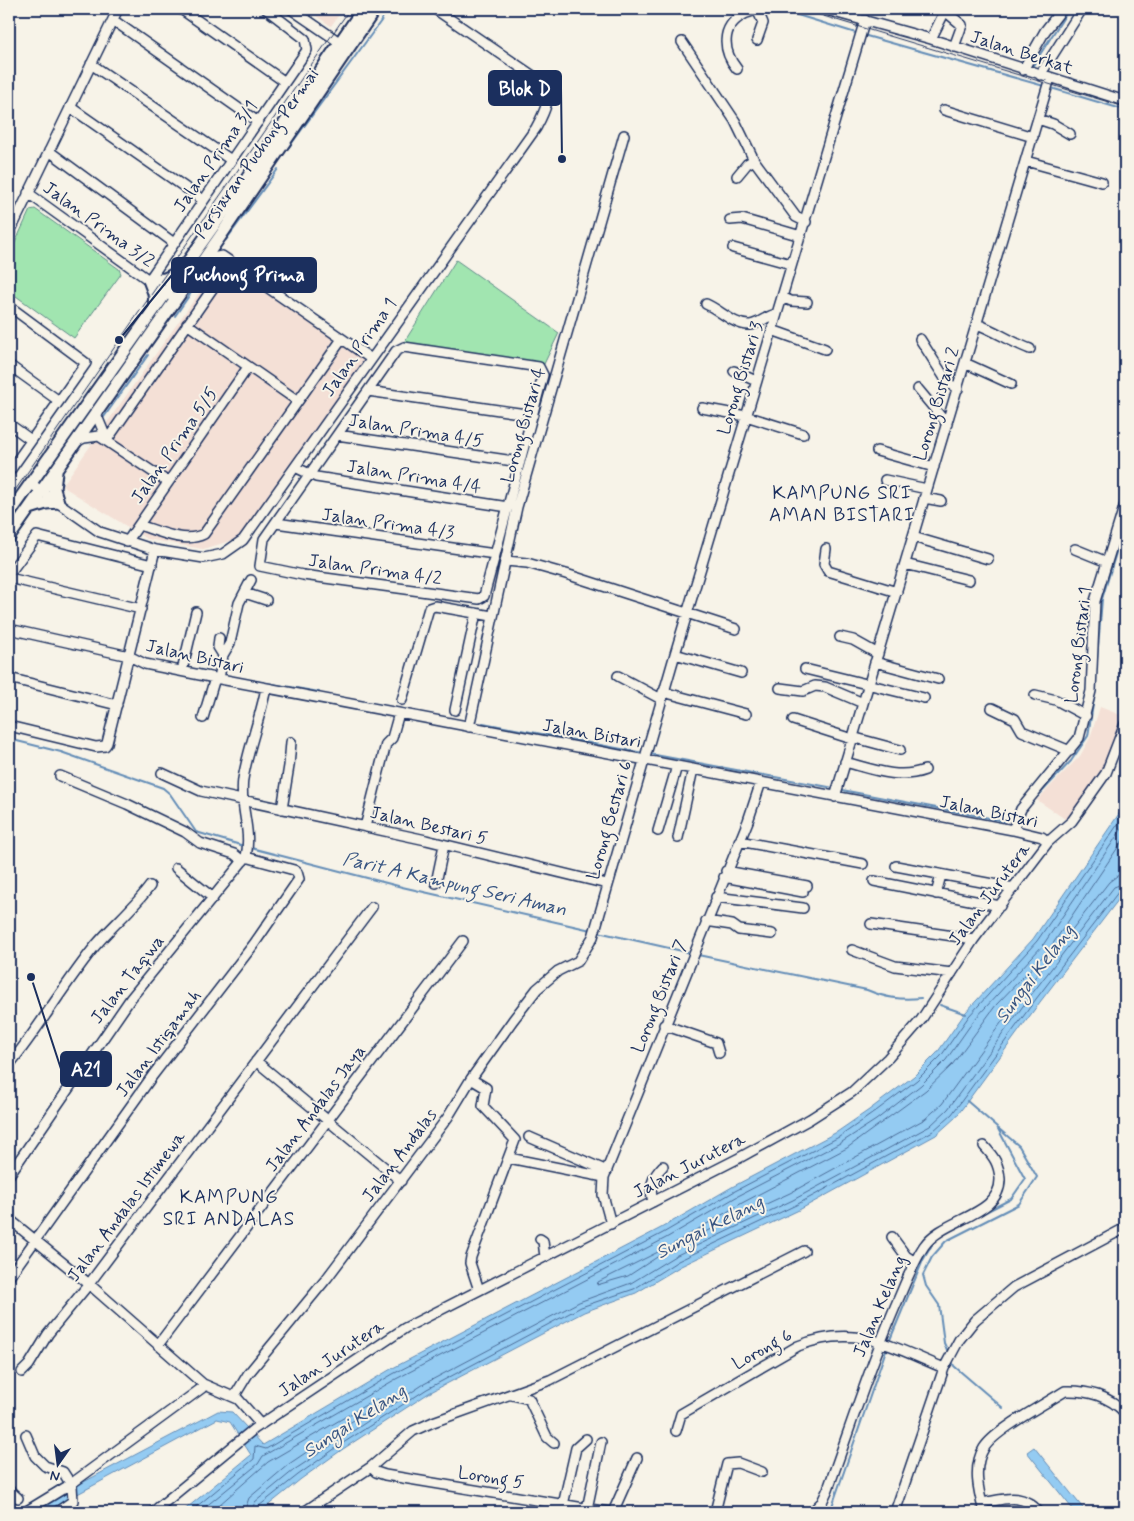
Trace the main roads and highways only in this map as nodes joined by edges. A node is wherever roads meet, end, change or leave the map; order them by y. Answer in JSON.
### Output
{"nodes":[{"id":1,"x":363,"y":9,"type":"edge"},
{"id":2,"x":375,"y":9,"type":"edge"},
{"id":3,"x":345,"y":47,"type":"junction"},
{"id":4,"x":272,"y":151,"type":"junction"},
{"id":5,"x":180,"y":271,"type":"junction"},
{"id":6,"x":170,"y":296,"type":"junction"},
{"id":7,"x":155,"y":307,"type":"junction"},
{"id":8,"x":56,"y":470,"type":"junction"},
{"id":9,"x":30,"y":508,"type":"junction"},
{"id":10,"x":9,"y":514,"type":"edge"},
{"id":11,"x":9,"y":537,"type":"edge"}],
"edges":[{"from":1,"to":3,"type":"main road","name":"Persiaran Puchong Permai"},
{"from":2,"to":3,"type":"main road","name":"Persiaran Puchong Permai"},
{"from":3,"to":4,"type":"main road","name":"Persiaran Puchong Permai"},
{"from":4,"to":5,"type":"main road","name":"Persiaran Puchong Permai"},
{"from":4,"to":6,"type":"main road","name":"Persiaran Puchong Permai"},
{"from":5,"to":6,"type":"main road","name":"Persiaran Puchong Permai"},
{"from":5,"to":7,"type":"main road"},
{"from":6,"to":7,"type":"main road","name":"Persiaran Puchong Permai"},
{"from":6,"to":8,"type":"main road","name":"Persiaran Puchong Permai"},
{"from":7,"to":10,"type":"main road","name":"Persiaran Puchong Permai"},
{"from":8,"to":9,"type":"main road","name":"Persiaran Puchong Permai"},
{"from":8,"to":9,"type":"main road"},
{"from":9,"to":11,"type":"main road","name":"Persiaran Puchong Permai"}]}
